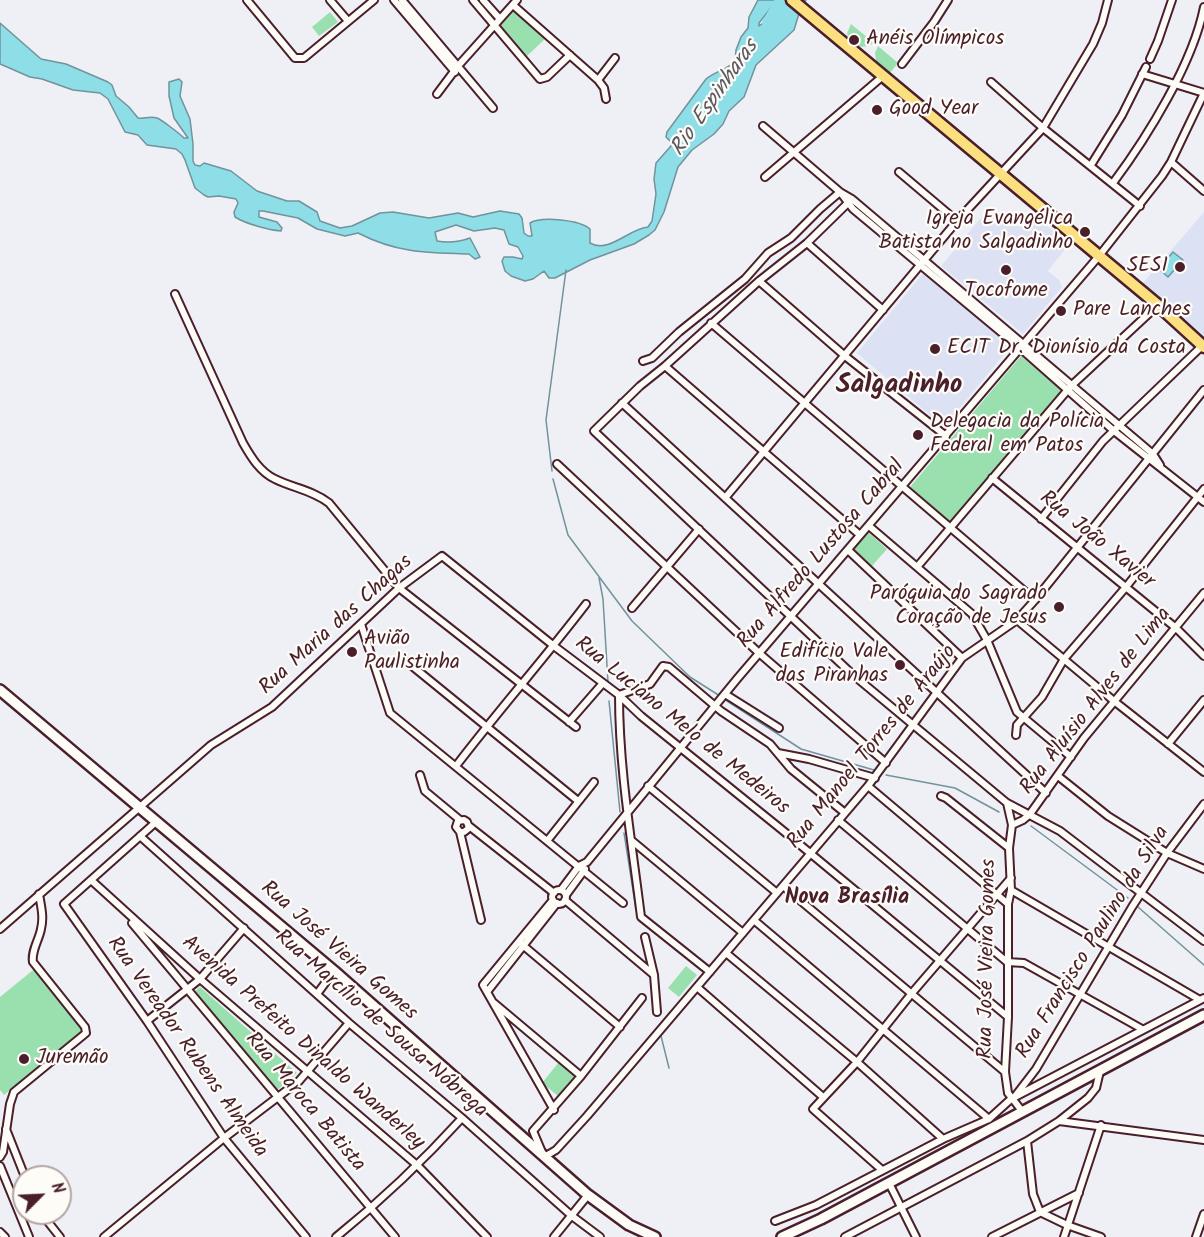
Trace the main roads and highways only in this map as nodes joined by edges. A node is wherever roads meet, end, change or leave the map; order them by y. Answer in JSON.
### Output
{"nodes":[{"id":1,"x":792,"y":0,"type":"edge"},
{"id":2,"x":1203,"y":346,"type":"edge"},
{"id":3,"x":0,"y":690,"type":"edge"},
{"id":4,"x":1204,"y":1015,"type":"edge"},
{"id":5,"x":655,"y":1237,"type":"edge"},
{"id":6,"x":782,"y":1237,"type":"edge"}],
"edges":[{"from":1,"to":2,"type":"main road"},
{"from":3,"to":5,"type":"main road","name":"Rua José Vieira Gomes"},
{"from":4,"to":6,"type":"main road"}]}
